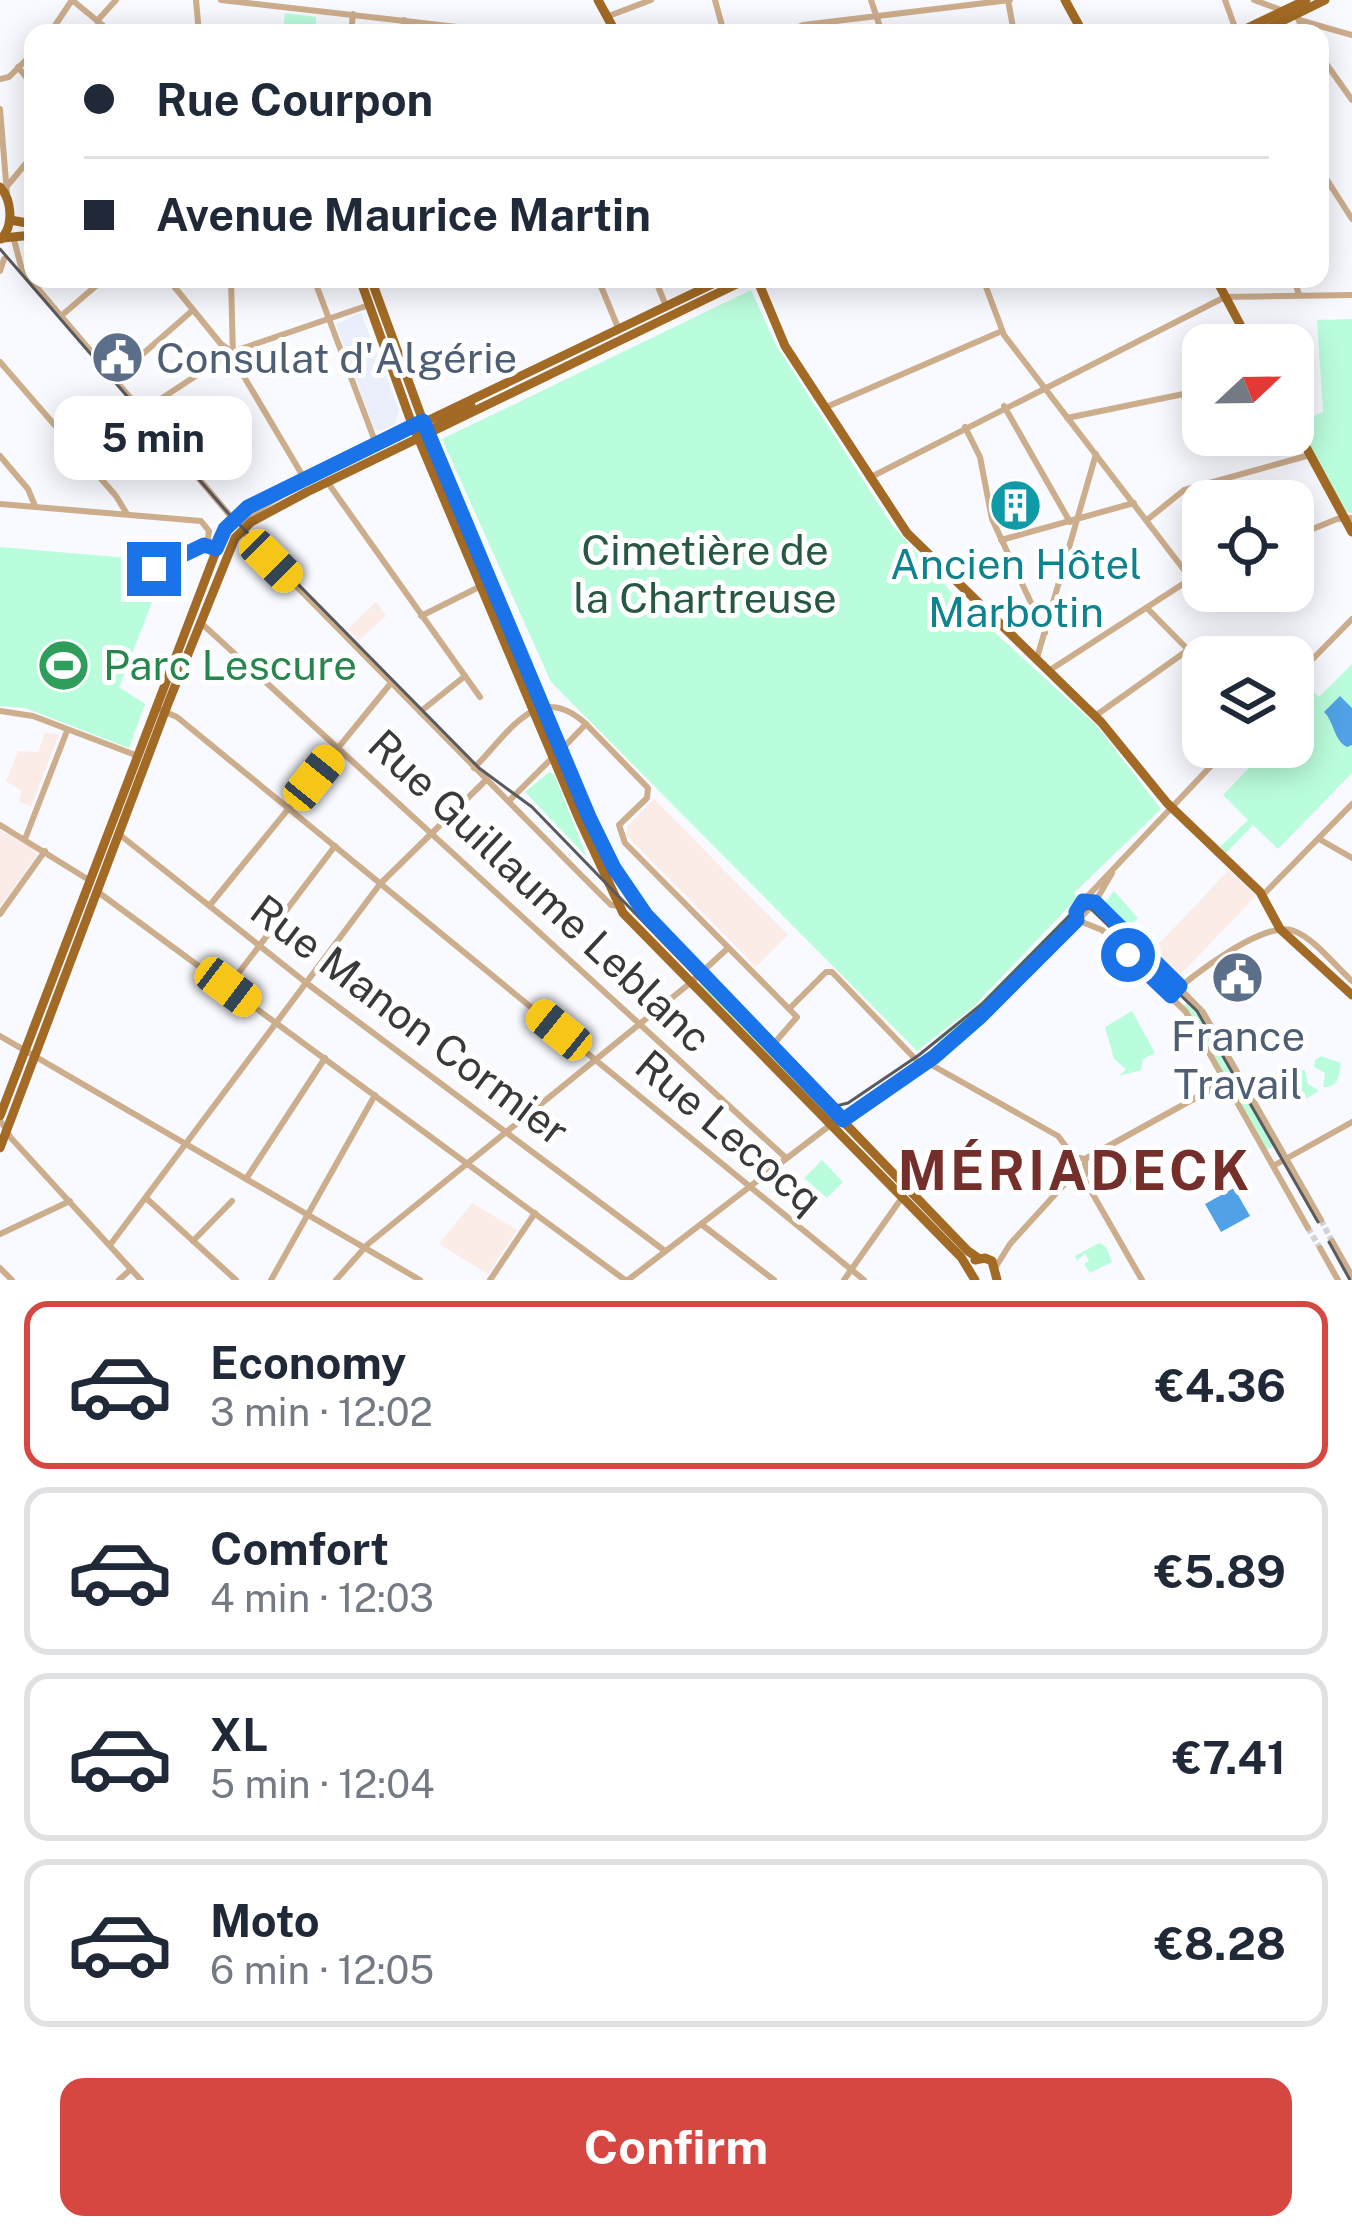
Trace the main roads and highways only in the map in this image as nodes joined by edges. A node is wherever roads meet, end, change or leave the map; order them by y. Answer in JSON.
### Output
{"nodes":[{"id":1,"x":1306,"y":0,"type":"edge"},
{"id":2,"x":1325,"y":0,"type":"edge"},
{"id":3,"x":1256,"y":24,"type":"edge"},
{"id":4,"x":1280,"y":24,"type":"edge"},
{"id":5,"x":4,"y":183,"type":"edge"},
{"id":6,"x":24,"y":226,"type":"edge"},
{"id":7,"x":11,"y":229,"type":"junction"},
{"id":8,"x":24,"y":233,"type":"edge"},
{"id":9,"x":0,"y":239,"type":"edge"},
{"id":10,"x":363,"y":288,"type":"edge"},
{"id":11,"x":374,"y":288,"type":"edge"},
{"id":12,"x":704,"y":288,"type":"edge"},
{"id":13,"x":727,"y":288,"type":"edge"},
{"id":14,"x":761,"y":288,"type":"edge"},
{"id":15,"x":1220,"y":288,"type":"edge"},
{"id":16,"x":1240,"y":324,"type":"edge"},
{"id":17,"x":506,"y":389,"type":"junction"},
{"id":18,"x":421,"y":431,"type":"junction"},
{"id":19,"x":1311,"y":456,"type":"edge"},
{"id":20,"x":1348,"y":518,"type":"edge"},
{"id":21,"x":1352,"y":532,"type":"edge"},
{"id":22,"x":538,"y":708,"type":"junction"},
{"id":23,"x":161,"y":710,"type":"junction"},
{"id":24,"x":557,"y":754,"type":"junction"},
{"id":25,"x":1352,"y":995,"type":"edge"},
{"id":26,"x":31,"y":1053,"type":"junction"},
{"id":27,"x":0,"y":1118,"type":"edge"},
{"id":28,"x":0,"y":1148,"type":"edge"},
{"id":29,"x":982,"y":1258,"type":"junction"},
{"id":30,"x":995,"y":1275,"type":"edge"},
{"id":31,"x":973,"y":1277,"type":"edge"}],
"edges":[{"from":1,"to":3,"type":"main road"},
{"from":2,"to":4,"type":"main road"},
{"from":5,"to":7,"type":"main road"},
{"from":6,"to":7,"type":"main road"},
{"from":7,"to":8,"type":"main road"},
{"from":7,"to":9,"type":"main road"},
{"from":10,"to":18,"type":"main road"},
{"from":11,"to":18,"type":"main road"},
{"from":12,"to":17,"type":"main road"},
{"from":13,"to":17,"type":"main road"},
{"from":14,"to":25,"type":"main road"},
{"from":15,"to":16,"type":"main road"},
{"from":17,"to":18,"type":"main road"},
{"from":18,"to":22,"type":"main road"},
{"from":18,"to":22,"type":"main road"},
{"from":18,"to":23,"type":"main road"},
{"from":18,"to":23,"type":"main road"},
{"from":19,"to":20,"type":"main road"},
{"from":20,"to":21,"type":"main road"},
{"from":22,"to":24,"type":"main road"},
{"from":23,"to":26,"type":"main road"},
{"from":23,"to":26,"type":"main road"},
{"from":24,"to":29,"type":"main road"},
{"from":24,"to":31,"type":"main road"},
{"from":26,"to":27,"type":"main road"},
{"from":26,"to":28,"type":"main road"},
{"from":29,"to":30,"type":"main road"},
{"from":29,"to":31,"type":"main road"}]}
